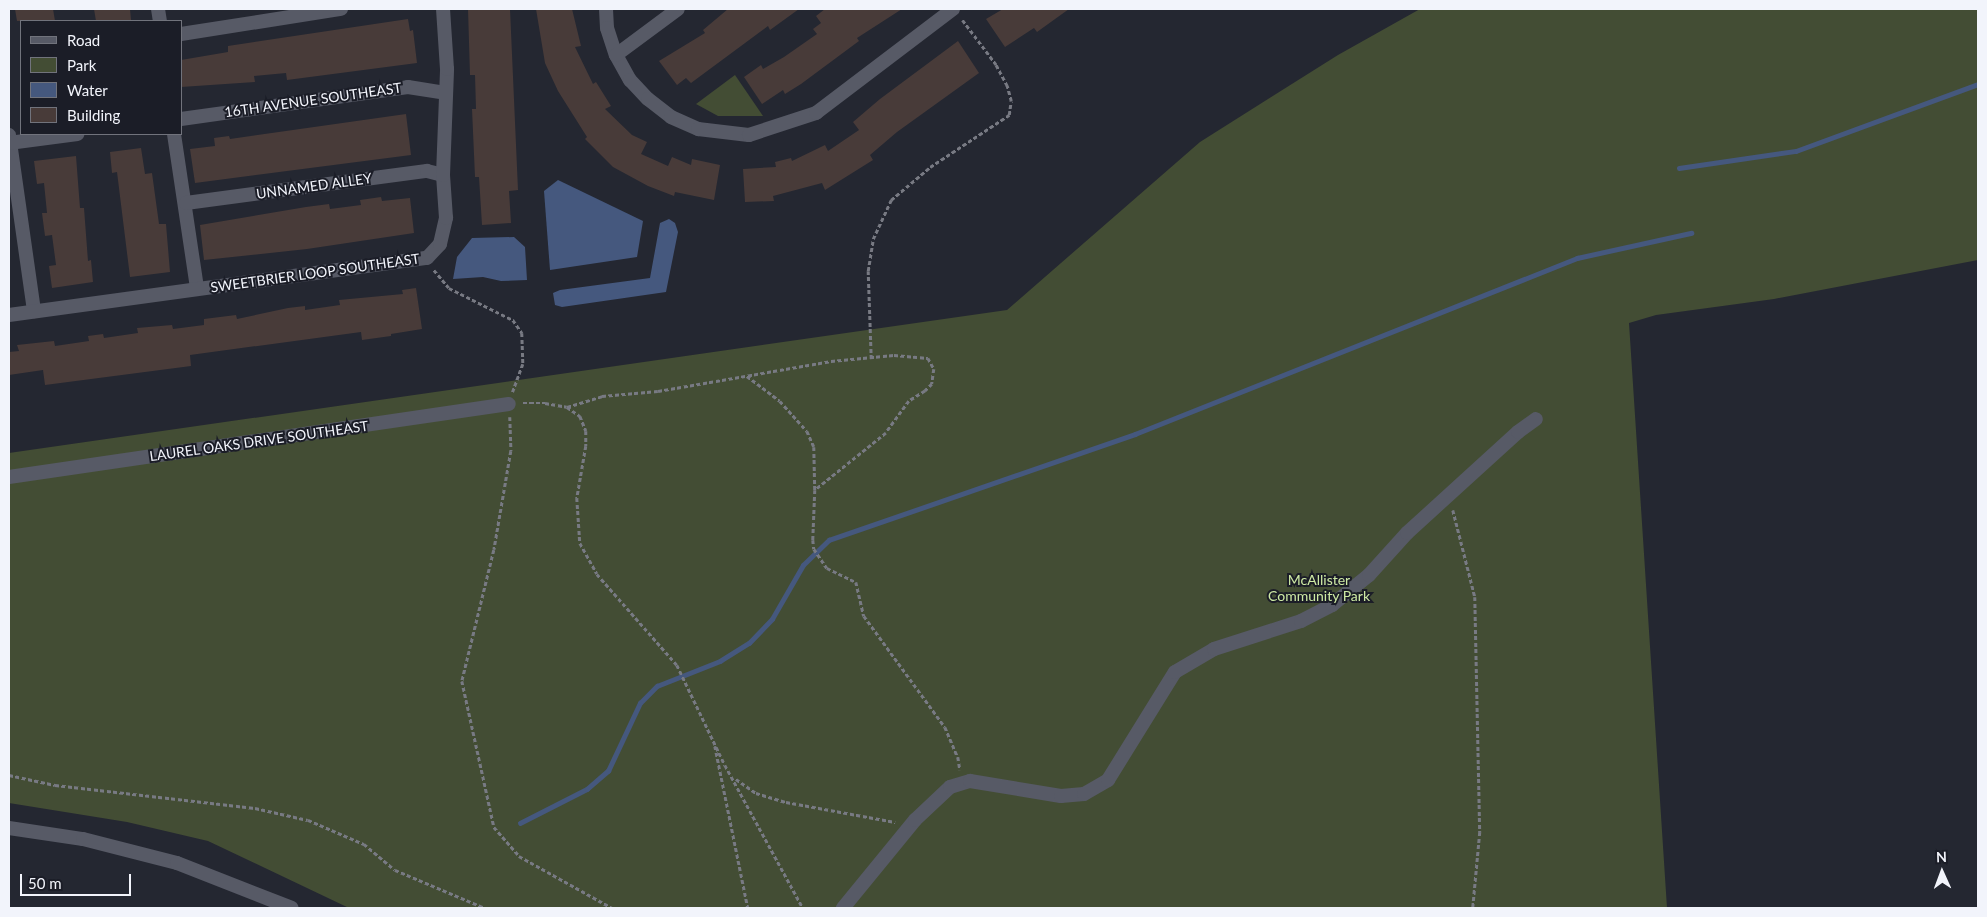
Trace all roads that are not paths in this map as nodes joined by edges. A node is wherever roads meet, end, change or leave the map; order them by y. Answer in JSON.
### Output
{"nodes":[{"id":1,"x":341,"y":9,"type":"edge"},
{"id":2,"x":443,"y":9,"type":"edge"},
{"id":3,"x":606,"y":9,"type":"edge"},
{"id":4,"x":678,"y":9,"type":"edge"},
{"id":5,"x":950,"y":10,"type":"edge"},
{"id":6,"x":182,"y":34,"type":"edge"},
{"id":7,"x":616,"y":55,"type":"junction"},
{"id":8,"x":444,"y":92,"type":"junction"},
{"id":9,"x":182,"y":119,"type":"edge"},
{"id":10,"x":67,"y":135,"type":"edge"},
{"id":11,"x":174,"y":135,"type":"edge"},
{"id":12,"x":9,"y":141,"type":"edge"},
{"id":13,"x":443,"y":175,"type":"junction"},
{"id":14,"x":186,"y":203,"type":"junction"},
{"id":15,"x":16,"y":229,"type":"edge"},
{"id":16,"x":196,"y":288,"type":"junction"},
{"id":17,"x":34,"y":311,"type":"junction"},
{"id":18,"x":9,"y":315,"type":"edge"},
{"id":19,"x":509,"y":404,"type":"road end"},
{"id":20,"x":1536,"y":419,"type":"dead end"},
{"id":21,"x":9,"y":477,"type":"edge"},
{"id":22,"x":9,"y":828,"type":"edge"},
{"id":23,"x":292,"y":908,"type":"edge"},
{"id":24,"x":843,"y":908,"type":"edge"}],
"edges":[{"from":1,"to":6,"type":"street"},
{"from":2,"to":8,"type":"street","name":"SWEETBRIER LOOP SOUTHEAST"},
{"from":3,"to":7,"type":"street"},
{"from":4,"to":7,"type":"street"},
{"from":5,"to":7,"type":"street"},
{"from":8,"to":9,"type":"street","name":"16TH AVENUE SOUTHEAST"},
{"from":8,"to":13,"type":"street","name":"SWEETBRIER LOOP SOUTHEAST"},
{"from":10,"to":12,"type":"street"},
{"from":11,"to":14,"type":"street"},
{"from":12,"to":15,"type":"street"},
{"from":13,"to":14,"type":"street","name":"UNNAMED ALLEY"},
{"from":13,"to":16,"type":"street","name":"SWEETBRIER LOOP SOUTHEAST"},
{"from":14,"to":16,"type":"street"},
{"from":15,"to":17,"type":"street"},
{"from":16,"to":17,"type":"street","name":"SWEETBRIER LOOP SOUTHEAST"},
{"from":17,"to":18,"type":"street","name":"SWEETBRIER LOOP SOUTHEAST"},
{"from":19,"to":21,"type":"street","name":"LAUREL OAKS DRIVE SOUTHEAST"},
{"from":20,"to":24,"type":"street"},
{"from":22,"to":23,"type":"street"}]}
